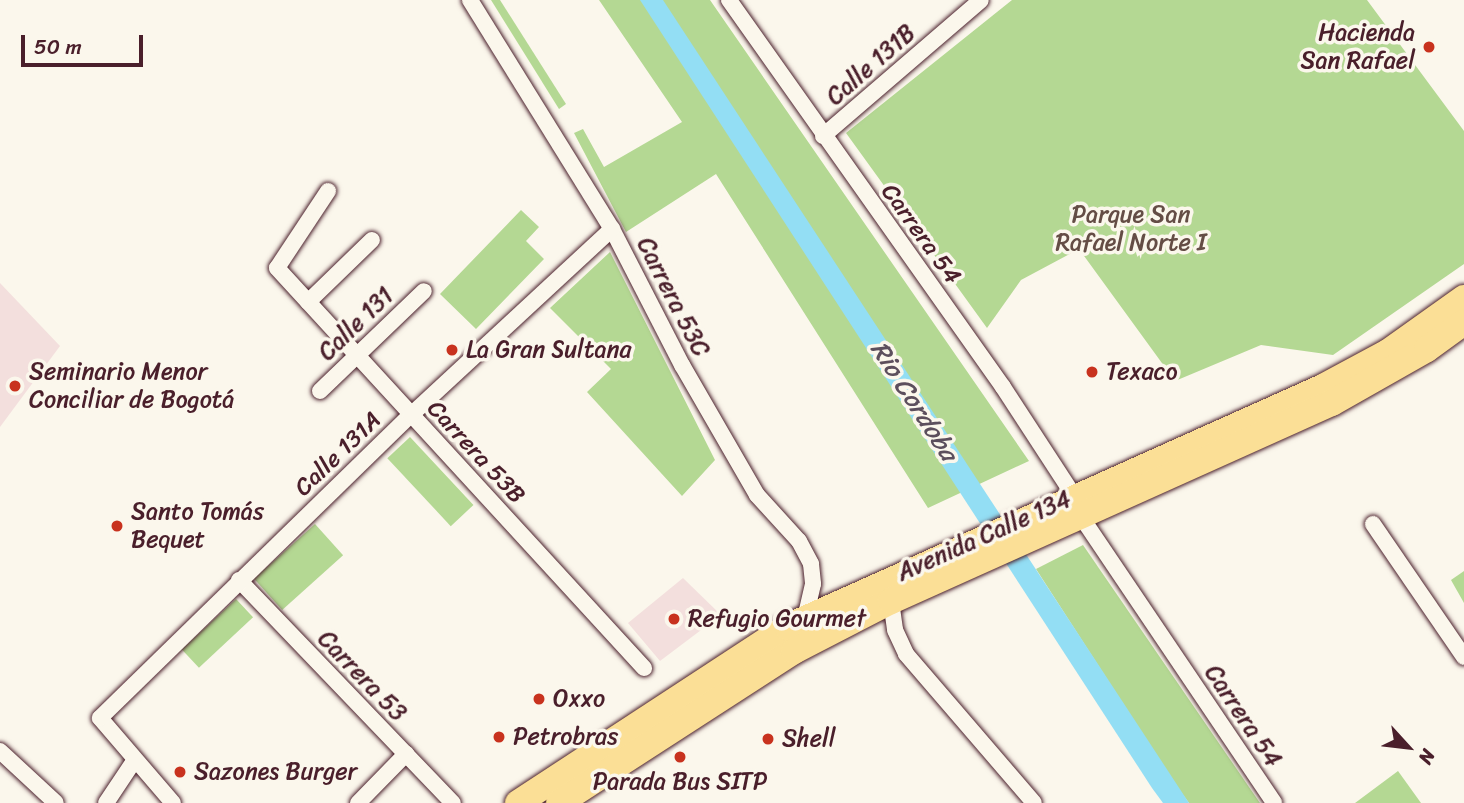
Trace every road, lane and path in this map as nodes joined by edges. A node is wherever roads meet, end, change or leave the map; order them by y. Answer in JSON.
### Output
{"nodes":[{"id":1,"x":470,"y":0,"type":"edge"},
{"id":2,"x":729,"y":0,"type":"edge"},
{"id":3,"x":981,"y":0,"type":"edge"},
{"id":4,"x":823,"y":136,"type":"junction"},
{"id":5,"x":328,"y":191,"type":"dead end"},
{"id":6,"x":612,"y":229,"type":"junction"},
{"id":7,"x":372,"y":240,"type":"dead end"},
{"id":8,"x":424,"y":291,"type":"dead end"},
{"id":9,"x":1464,"y":298,"type":"edge"},
{"id":10,"x":308,"y":302,"type":"junction"},
{"id":11,"x":1464,"y":322,"type":"edge"},
{"id":12,"x":358,"y":355,"type":"junction"},
{"id":13,"x":320,"y":391,"type":"dead end"},
{"id":14,"x":411,"y":415,"type":"junction"},
{"id":15,"x":1077,"y":505,"type":"junction"},
{"id":16,"x":1373,"y":524,"type":"dead end"},
{"id":17,"x":977,"y":550,"type":"junction"},
{"id":18,"x":239,"y":580,"type":"junction"},
{"id":19,"x":891,"y":601,"type":"junction"},
{"id":20,"x":805,"y":618,"type":"junction"},
{"id":21,"x":1464,"y":656,"type":"edge"},
{"id":22,"x":644,"y":668,"type":"dead end"},
{"id":23,"x":0,"y":751,"type":"edge"},
{"id":24,"x":406,"y":754,"type":"junction"},
{"id":25,"x":134,"y":761,"type":"junction"},
{"id":26,"x":56,"y":803,"type":"edge"},
{"id":27,"x":106,"y":803,"type":"edge"},
{"id":28,"x":173,"y":803,"type":"edge"},
{"id":29,"x":358,"y":803,"type":"edge"},
{"id":30,"x":453,"y":803,"type":"edge"},
{"id":31,"x":518,"y":803,"type":"edge"},
{"id":32,"x":559,"y":803,"type":"edge"},
{"id":33,"x":1034,"y":803,"type":"edge"},
{"id":34,"x":1274,"y":803,"type":"edge"}],
"edges":[{"from":1,"to":6,"type":"street","name":"Carrera 53C"},
{"from":2,"to":4,"type":"street","name":"Carrera 54"},
{"from":3,"to":4,"type":"street","name":"Calle 131B"},
{"from":4,"to":15,"type":"street","name":"Carrera 54"},
{"from":5,"to":10,"type":"street","name":"Carrera 53B"},
{"from":6,"to":14,"type":"street","name":"Calle 131A"},
{"from":6,"to":20,"type":"street","name":"Carrera 53C"},
{"from":7,"to":10,"type":"street"},
{"from":8,"to":12,"type":"street","name":"Calle 131"},
{"from":9,"to":15,"type":"main road","name":"Avenida Calle 134"},
{"from":10,"to":12,"type":"street","name":"Carrera 53B"},
{"from":11,"to":15,"type":"main road","name":"Avenida Calle 134"},
{"from":12,"to":13,"type":"street","name":"Calle 131"},
{"from":12,"to":14,"type":"street","name":"Carrera 53B"},
{"from":14,"to":18,"type":"street","name":"Calle 131A"},
{"from":14,"to":22,"type":"street","name":"Carrera 53B"},
{"from":15,"to":17,"type":"main road","name":"Avenida Calle 134"},
{"from":15,"to":34,"type":"street","name":"Carrera 54"},
{"from":16,"to":21,"type":"street"},
{"from":17,"to":19,"type":"main road","name":"Avenida Calle 134"},
{"from":17,"to":20,"type":"main road","name":"Avenida Calle 134"},
{"from":18,"to":24,"type":"street","name":"Carrera 53"},
{"from":18,"to":25,"type":"street","name":"Calle 131A"},
{"from":19,"to":32,"type":"main road","name":"Avenida Calle 134"},
{"from":19,"to":33,"type":"street"},
{"from":20,"to":31,"type":"main road","name":"Avenida Calle 134"},
{"from":23,"to":26,"type":"street"},
{"from":24,"to":29,"type":"street"},
{"from":24,"to":30,"type":"street","name":"Carrera 53"},
{"from":25,"to":27,"type":"street"},
{"from":25,"to":28,"type":"street"}]}
